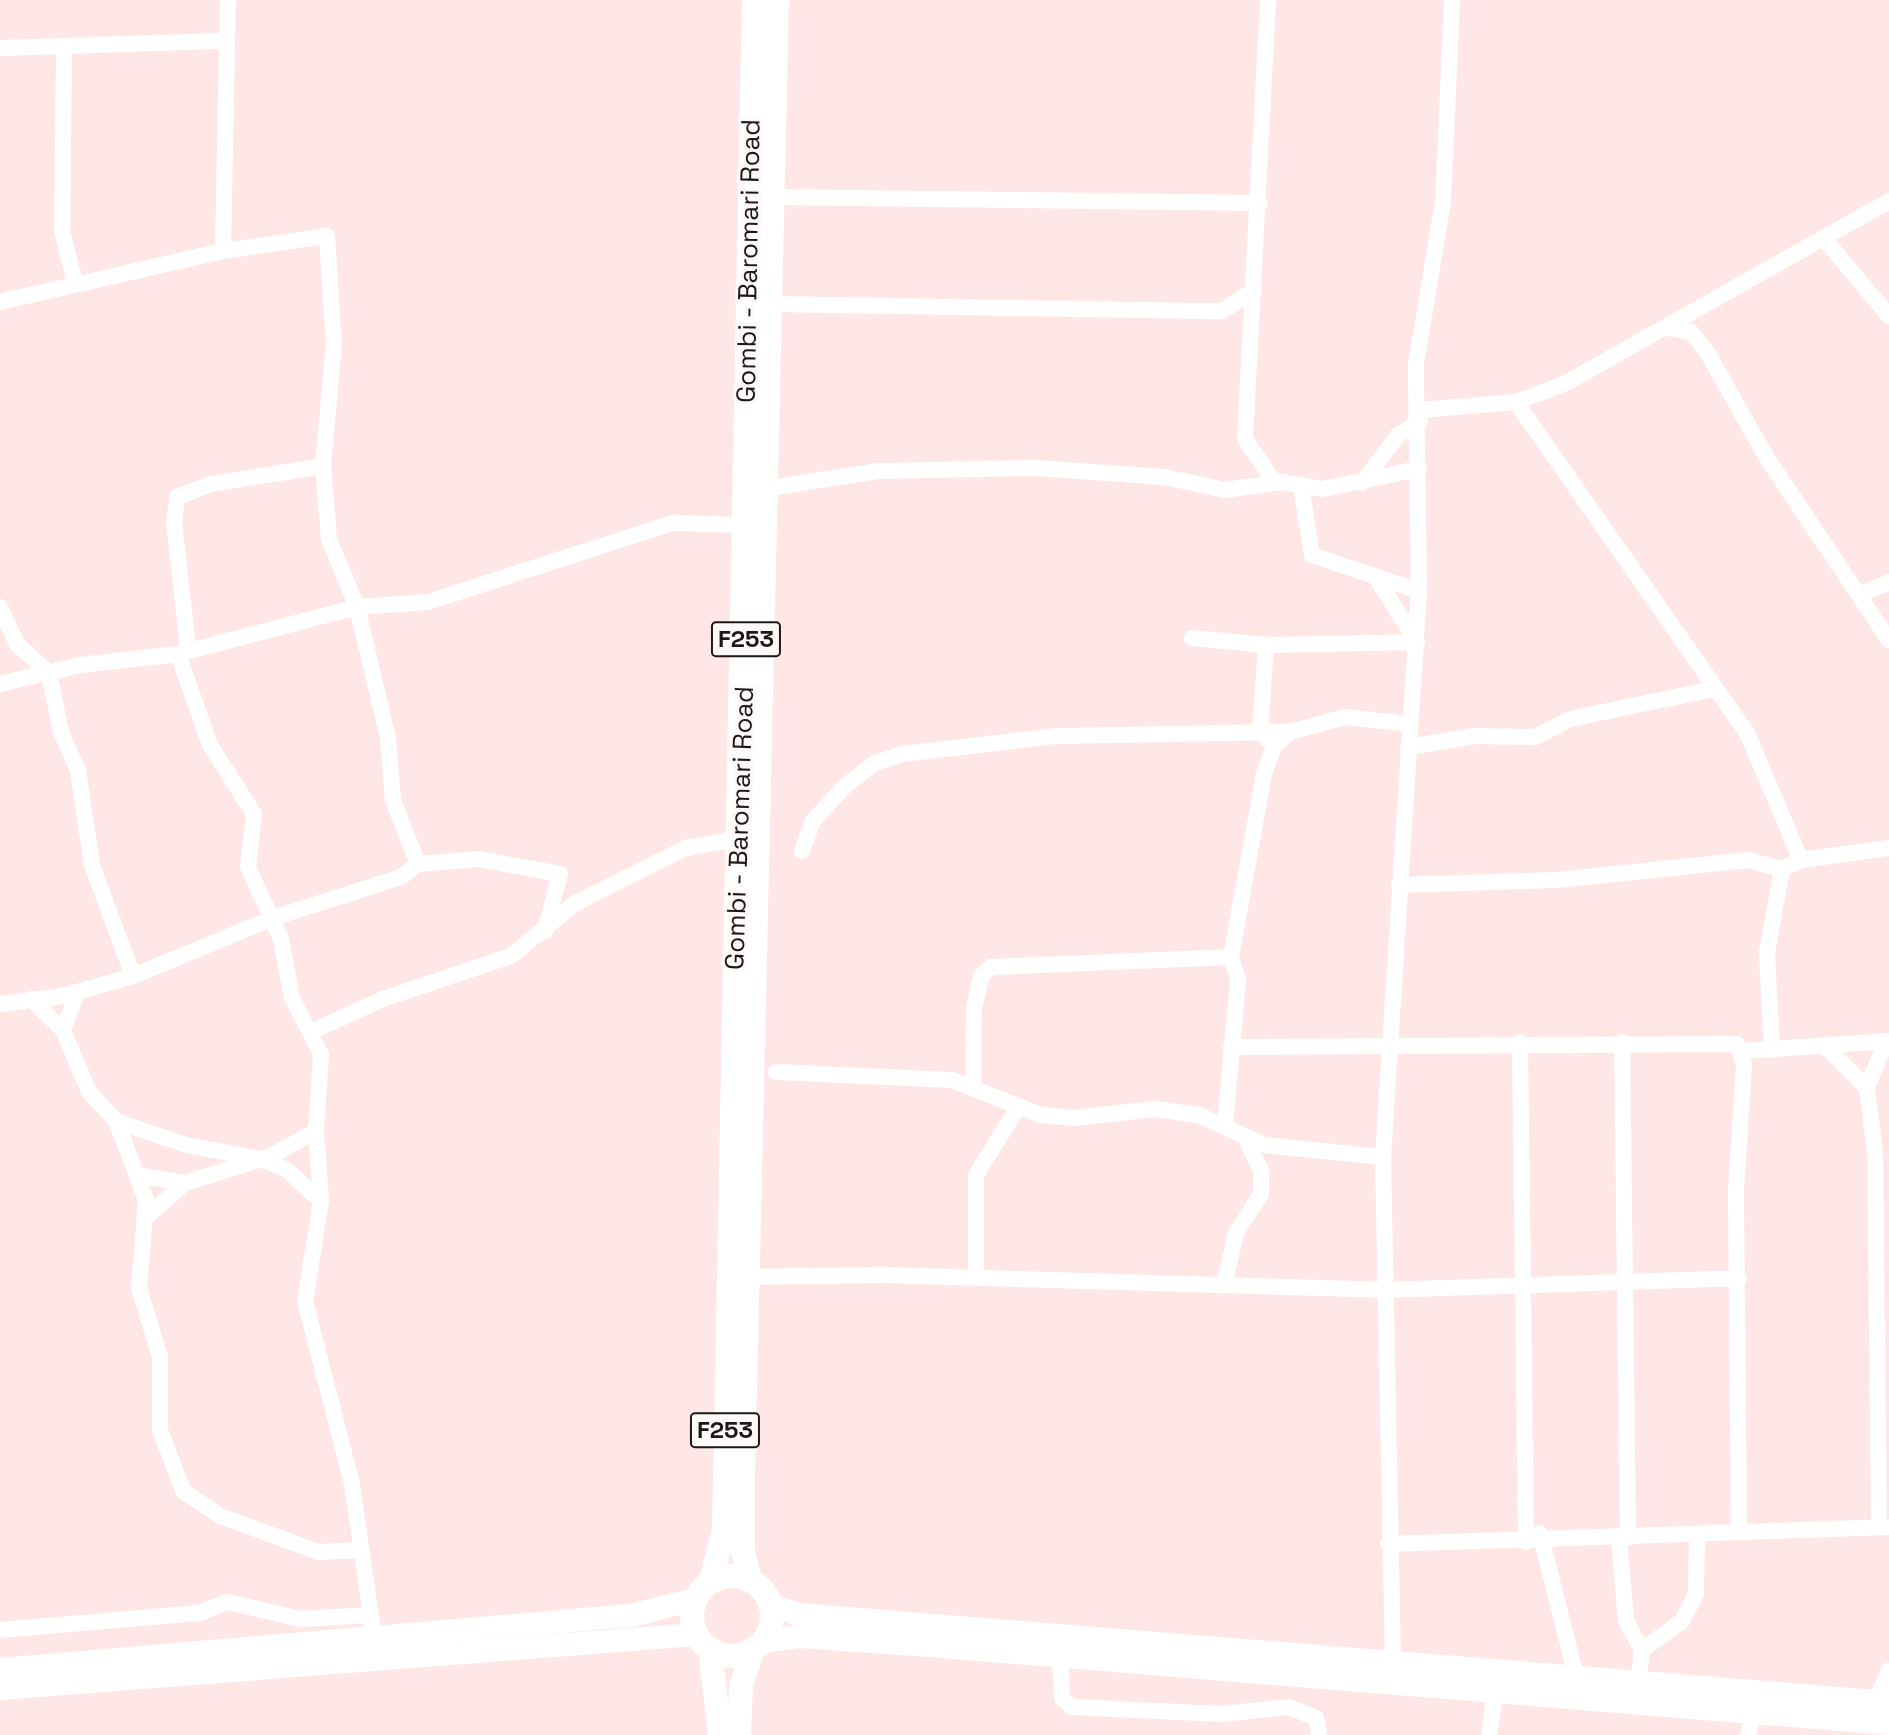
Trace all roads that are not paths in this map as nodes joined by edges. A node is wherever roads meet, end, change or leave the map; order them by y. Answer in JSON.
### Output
{"nodes":[{"id":1,"x":228,"y":0,"type":"edge"},
{"id":2,"x":754,"y":0,"type":"edge"},
{"id":3,"x":777,"y":0,"type":"edge"},
{"id":4,"x":1268,"y":0,"type":"edge"},
{"id":5,"x":1452,"y":0,"type":"edge"},
{"id":6,"x":227,"y":40,"type":"junction"},
{"id":7,"x":64,"y":47,"type":"junction"},
{"id":8,"x":0,"y":48,"type":"edge"},
{"id":9,"x":770,"y":197,"type":"junction"},
{"id":10,"x":1889,"y":201,"type":"edge"},
{"id":11,"x":1260,"y":203,"type":"junction"},
{"id":12,"x":1826,"y":241,"type":"junction"},
{"id":13,"x":223,"y":251,"type":"junction"},
{"id":14,"x":75,"y":282,"type":"junction"},
{"id":15,"x":1254,"y":290,"type":"junction"},
{"id":16,"x":0,"y":302,"type":"edge"},
{"id":17,"x":768,"y":304,"type":"junction"},
{"id":18,"x":1889,"y":316,"type":"edge"},
{"id":19,"x":1668,"y":328,"type":"junction"},
{"id":20,"x":1516,"y":402,"type":"junction"},
{"id":21,"x":1420,"y":416,"type":"junction"},
{"id":22,"x":323,"y":466,"type":"junction"},
{"id":23,"x":1419,"y":469,"type":"junction"},
{"id":24,"x":1275,"y":483,"type":"junction"},
{"id":25,"x":1362,"y":483,"type":"junction"},
{"id":26,"x":1301,"y":486,"type":"junction"},
{"id":27,"x":756,"y":490,"type":"junction"},
{"id":28,"x":744,"y":525,"type":"junction"},
{"id":29,"x":1378,"y":581,"type":"junction"},
{"id":30,"x":1889,"y":582,"type":"edge"},
{"id":31,"x":1419,"y":591,"type":"junction"},
{"id":32,"x":1859,"y":595,"type":"junction"},
{"id":33,"x":0,"y":607,"type":"edge"},
{"id":34,"x":357,"y":607,"type":"junction"},
{"id":35,"x":1192,"y":638,"type":"dead end"},
{"id":36,"x":1889,"y":640,"type":"edge"},
{"id":37,"x":1416,"y":642,"type":"junction"},
{"id":38,"x":1266,"y":645,"type":"junction"},
{"id":39,"x":183,"y":651,"type":"junction"},
{"id":40,"x":50,"y":673,"type":"junction"},
{"id":41,"x":0,"y":684,"type":"edge"},
{"id":42,"x":1714,"y":689,"type":"junction"},
{"id":43,"x":1409,"y":724,"type":"junction"},
{"id":44,"x":1260,"y":731,"type":"junction"},
{"id":45,"x":1290,"y":732,"type":"junction"},
{"id":46,"x":1274,"y":746,"type":"junction"},
{"id":47,"x":1408,"y":747,"type":"junction"},
{"id":48,"x":737,"y":839,"type":"junction"},
{"id":49,"x":1889,"y":848,"type":"edge"},
{"id":50,"x":802,"y":851,"type":"dead end"},
{"id":51,"x":1801,"y":860,"type":"junction"},
{"id":52,"x":418,"y":864,"type":"junction"},
{"id":53,"x":1782,"y":869,"type":"junction"},
{"id":54,"x":1399,"y":885,"type":"junction"},
{"id":55,"x":273,"y":918,"type":"junction"},
{"id":56,"x":545,"y":931,"type":"junction"},
{"id":57,"x":1231,"y":957,"type":"junction"},
{"id":58,"x":133,"y":976,"type":"junction"},
{"id":59,"x":77,"y":993,"type":"junction"},
{"id":60,"x":32,"y":999,"type":"junction"},
{"id":61,"x":0,"y":1004,"type":"edge"},
{"id":62,"x":63,"y":1030,"type":"junction"},
{"id":63,"x":313,"y":1031,"type":"junction"},
{"id":64,"x":1888,"y":1041,"type":"edge"},
{"id":65,"x":1520,"y":1042,"type":"junction"},
{"id":66,"x":1622,"y":1042,"type":"junction"},
{"id":67,"x":1389,"y":1045,"type":"junction"},
{"id":68,"x":1825,"y":1046,"type":"junction"},
{"id":69,"x":1231,"y":1047,"type":"junction"},
{"id":70,"x":1772,"y":1050,"type":"junction"},
{"id":71,"x":1743,"y":1051,"type":"junction"},
{"id":72,"x":776,"y":1072,"type":"dead end"},
{"id":73,"x":972,"y":1088,"type":"junction"},
{"id":74,"x":1867,"y":1088,"type":"junction"},
{"id":75,"x":1019,"y":1106,"type":"junction"},
{"id":76,"x":116,"y":1121,"type":"junction"},
{"id":77,"x":1225,"y":1126,"type":"junction"},
{"id":78,"x":316,"y":1131,"type":"junction"},
{"id":79,"x":1246,"y":1139,"type":"junction"},
{"id":80,"x":1383,"y":1157,"type":"junction"},
{"id":81,"x":261,"y":1159,"type":"junction"},
{"id":82,"x":138,"y":1175,"type":"junction"},
{"id":83,"x":185,"y":1183,"type":"junction"},
{"id":84,"x":321,"y":1201,"type":"junction"},
{"id":85,"x":145,"y":1218,"type":"junction"},
{"id":86,"x":738,"y":1278,"type":"junction"},
{"id":87,"x":976,"y":1278,"type":"junction"},
{"id":88,"x":1739,"y":1278,"type":"junction"},
{"id":89,"x":1629,"y":1281,"type":"junction"},
{"id":90,"x":1224,"y":1285,"type":"junction"},
{"id":91,"x":1526,"y":1287,"type":"junction"},
{"id":92,"x":1381,"y":1290,"type":"junction"},
{"id":93,"x":1526,"y":1513,"type":"junction"},
{"id":94,"x":1884,"y":1527,"type":"edge"},
{"id":95,"x":1739,"y":1532,"type":"junction"},
{"id":96,"x":1697,"y":1534,"type":"junction"},
{"id":97,"x":1624,"y":1539,"type":"junction"},
{"id":98,"x":1547,"y":1541,"type":"junction"},
{"id":99,"x":1526,"y":1542,"type":"junction"},
{"id":100,"x":1388,"y":1544,"type":"junction"},
{"id":101,"x":362,"y":1550,"type":"junction"},
{"id":102,"x":750,"y":1580,"type":"junction"},
{"id":103,"x":712,"y":1581,"type":"junction"},
{"id":104,"x":694,"y":1600,"type":"junction"},
{"id":105,"x":771,"y":1604,"type":"junction"},
{"id":106,"x":373,"y":1625,"type":"junction"},
{"id":107,"x":3,"y":1628,"type":"edge"},
{"id":108,"x":703,"y":1642,"type":"junction"},
{"id":109,"x":758,"y":1646,"type":"junction"},
{"id":110,"x":1642,"y":1650,"type":"junction"},
{"id":111,"x":1060,"y":1656,"type":"junction"},
{"id":112,"x":1393,"y":1661,"type":"junction"},
{"id":113,"x":0,"y":1669,"type":"edge"},
{"id":114,"x":1889,"y":1671,"type":"edge"},
{"id":115,"x":1576,"y":1676,"type":"junction"},
{"id":116,"x":0,"y":1688,"type":"edge"},
{"id":117,"x":1637,"y":1691,"type":"junction"},
{"id":118,"x":1495,"y":1693,"type":"junction"},
{"id":119,"x":1882,"y":1702,"type":"edge"},
{"id":120,"x":1754,"y":1712,"type":"junction"},
{"id":121,"x":1889,"y":1723,"type":"edge"},
{"id":122,"x":719,"y":1735,"type":"edge"},
{"id":123,"x":739,"y":1735,"type":"edge"},
{"id":124,"x":1319,"y":1735,"type":"edge"},
{"id":125,"x":1489,"y":1735,"type":"edge"},
{"id":126,"x":1748,"y":1735,"type":"edge"}],
"edges":[{"from":1,"to":6,"type":"street"},
{"from":2,"to":27,"type":"main road","name":"Gombi - Baromari Road","number":"F253"},
{"from":3,"to":9,"type":"main road","name":"Gombi - Baromari Road","number":"F253"},
{"from":4,"to":11,"type":"street"},
{"from":5,"to":21,"type":"street"},
{"from":6,"to":7,"type":"street"},
{"from":6,"to":13,"type":"street"},
{"from":7,"to":8,"type":"street"},
{"from":7,"to":14,"type":"street"},
{"from":9,"to":11,"type":"street"},
{"from":9,"to":17,"type":"main road","name":"Gombi - Baromari Road","number":"F253"},
{"from":10,"to":12,"type":"street"},
{"from":11,"to":15,"type":"street"},
{"from":12,"to":18,"type":"street"},
{"from":12,"to":19,"type":"street"},
{"from":13,"to":14,"type":"street"},
{"from":13,"to":22,"type":"street"},
{"from":14,"to":16,"type":"street"},
{"from":15,"to":17,"type":"street"},
{"from":15,"to":24,"type":"street"},
{"from":17,"to":27,"type":"main road","name":"Gombi - Baromari Road","number":"F253"},
{"from":19,"to":20,"type":"street"},
{"from":19,"to":32,"type":"street"},
{"from":20,"to":21,"type":"street"},
{"from":20,"to":42,"type":"street"},
{"from":21,"to":23,"type":"street"},
{"from":21,"to":25,"type":"street"},
{"from":22,"to":34,"type":"street"},
{"from":22,"to":39,"type":"street"},
{"from":23,"to":25,"type":"street"},
{"from":23,"to":31,"type":"street"},
{"from":24,"to":26,"type":"street"},
{"from":24,"to":27,"type":"street"},
{"from":25,"to":26,"type":"street"},
{"from":26,"to":29,"type":"street"},
{"from":27,"to":28,"type":"main road","name":"Gombi - Baromari Road","number":"F253"},
{"from":27,"to":86,"type":"main road","name":"Gombi - Baromari Road","number":"F253"},
{"from":28,"to":34,"type":"street"},
{"from":28,"to":48,"type":"main road","name":"Gombi - Baromari Road","number":"F253"},
{"from":29,"to":31,"type":"street"},
{"from":29,"to":37,"type":"street"},
{"from":30,"to":32,"type":"street"},
{"from":31,"to":37,"type":"street"},
{"from":32,"to":36,"type":"street"},
{"from":33,"to":40,"type":"street"},
{"from":34,"to":39,"type":"street"},
{"from":34,"to":52,"type":"street"},
{"from":35,"to":38,"type":"street"},
{"from":37,"to":38,"type":"street"},
{"from":37,"to":43,"type":"street"},
{"from":38,"to":44,"type":"street"},
{"from":39,"to":40,"type":"street"},
{"from":39,"to":55,"type":"street"},
{"from":40,"to":41,"type":"street"},
{"from":40,"to":58,"type":"street"},
{"from":42,"to":47,"type":"street"},
{"from":42,"to":51,"type":"street"},
{"from":43,"to":45,"type":"street"},
{"from":43,"to":47,"type":"street"},
{"from":44,"to":45,"type":"street"},
{"from":44,"to":46,"type":"street"},
{"from":44,"to":50,"type":"street"},
{"from":45,"to":46,"type":"street"},
{"from":46,"to":57,"type":"street"},
{"from":47,"to":54,"type":"street"},
{"from":48,"to":56,"type":"street"},
{"from":48,"to":86,"type":"main road","name":"Gombi - Baromari Road","number":"F253"},
{"from":49,"to":51,"type":"street"},
{"from":51,"to":53,"type":"street"},
{"from":52,"to":55,"type":"street"},
{"from":52,"to":56,"type":"street"},
{"from":53,"to":54,"type":"street"},
{"from":53,"to":70,"type":"street"},
{"from":54,"to":67,"type":"street"},
{"from":55,"to":58,"type":"street"},
{"from":55,"to":63,"type":"street"},
{"from":56,"to":63,"type":"street"},
{"from":57,"to":69,"type":"street"},
{"from":57,"to":73,"type":"street"},
{"from":58,"to":59,"type":"street"},
{"from":59,"to":60,"type":"street"},
{"from":59,"to":62,"type":"street"},
{"from":60,"to":61,"type":"street"},
{"from":60,"to":62,"type":"street"},
{"from":62,"to":76,"type":"street"},
{"from":63,"to":78,"type":"street"},
{"from":64,"to":68,"type":"street"},
{"from":64,"to":74,"type":"street"},
{"from":65,"to":66,"type":"street"},
{"from":65,"to":67,"type":"street"},
{"from":65,"to":91,"type":"street"},
{"from":66,"to":71,"type":"street"},
{"from":66,"to":89,"type":"street"},
{"from":67,"to":69,"type":"street"},
{"from":67,"to":80,"type":"street"},
{"from":68,"to":70,"type":"street"},
{"from":68,"to":74,"type":"street"},
{"from":69,"to":77,"type":"street"},
{"from":70,"to":71,"type":"street"},
{"from":71,"to":88,"type":"street"},
{"from":72,"to":73,"type":"street"},
{"from":73,"to":75,"type":"street"},
{"from":74,"to":94,"type":"street"},
{"from":75,"to":77,"type":"street"},
{"from":75,"to":87,"type":"street"},
{"from":76,"to":81,"type":"street"},
{"from":76,"to":82,"type":"street"},
{"from":77,"to":79,"type":"street"},
{"from":78,"to":81,"type":"street"},
{"from":78,"to":84,"type":"street"},
{"from":79,"to":80,"type":"street"},
{"from":79,"to":90,"type":"street"},
{"from":80,"to":92,"type":"street"},
{"from":81,"to":83,"type":"street"},
{"from":81,"to":84,"type":"street"},
{"from":82,"to":83,"type":"street"},
{"from":82,"to":85,"type":"street"},
{"from":83,"to":85,"type":"street"},
{"from":84,"to":101,"type":"street"},
{"from":85,"to":101,"type":"street"},
{"from":86,"to":87,"type":"street"},
{"from":86,"to":102,"type":"main road","number":"F253"},
{"from":86,"to":103,"type":"main road","number":"F253"},
{"from":87,"to":90,"type":"street"},
{"from":88,"to":89,"type":"street"},
{"from":88,"to":95,"type":"street"},
{"from":89,"to":91,"type":"street"},
{"from":89,"to":97,"type":"street"},
{"from":90,"to":92,"type":"street"},
{"from":91,"to":92,"type":"street"},
{"from":91,"to":93,"type":"street"},
{"from":92,"to":100,"type":"street"},
{"from":93,"to":98,"type":"street"},
{"from":93,"to":99,"type":"street"},
{"from":94,"to":95,"type":"street"},
{"from":95,"to":96,"type":"street"},
{"from":96,"to":97,"type":"street"},
{"from":96,"to":110,"type":"street"},
{"from":97,"to":98,"type":"street"},
{"from":97,"to":110,"type":"street"},
{"from":98,"to":99,"type":"street"},
{"from":98,"to":115,"type":"street"},
{"from":99,"to":100,"type":"street"},
{"from":100,"to":112,"type":"street"},
{"from":101,"to":106,"type":"street"},
{"from":102,"to":103,"type":"main road"},
{"from":102,"to":105,"type":"main road","number":"F253"},
{"from":103,"to":104,"type":"main road"},
{"from":104,"to":106,"type":"main road"},
{"from":104,"to":108,"type":"main road"},
{"from":105,"to":109,"type":"main road"},
{"from":105,"to":112,"type":"main road"},
{"from":106,"to":107,"type":"street"},
{"from":106,"to":113,"type":"main road"},
{"from":108,"to":109,"type":"main road"},
{"from":108,"to":116,"type":"main road"},
{"from":108,"to":122,"type":"main road"},
{"from":109,"to":111,"type":"main road"},
{"from":109,"to":123,"type":"main road"},
{"from":110,"to":117,"type":"street"},
{"from":111,"to":118,"type":"main road"},
{"from":111,"to":124,"type":"street"},
{"from":112,"to":115,"type":"main road"},
{"from":114,"to":119,"type":"street"},
{"from":115,"to":117,"type":"main road"},
{"from":117,"to":118,"type":"main road"},
{"from":117,"to":119,"type":"main road"},
{"from":117,"to":120,"type":"main road"},
{"from":118,"to":125,"type":"street"},
{"from":120,"to":121,"type":"main road"},
{"from":120,"to":126,"type":"street"}]}
